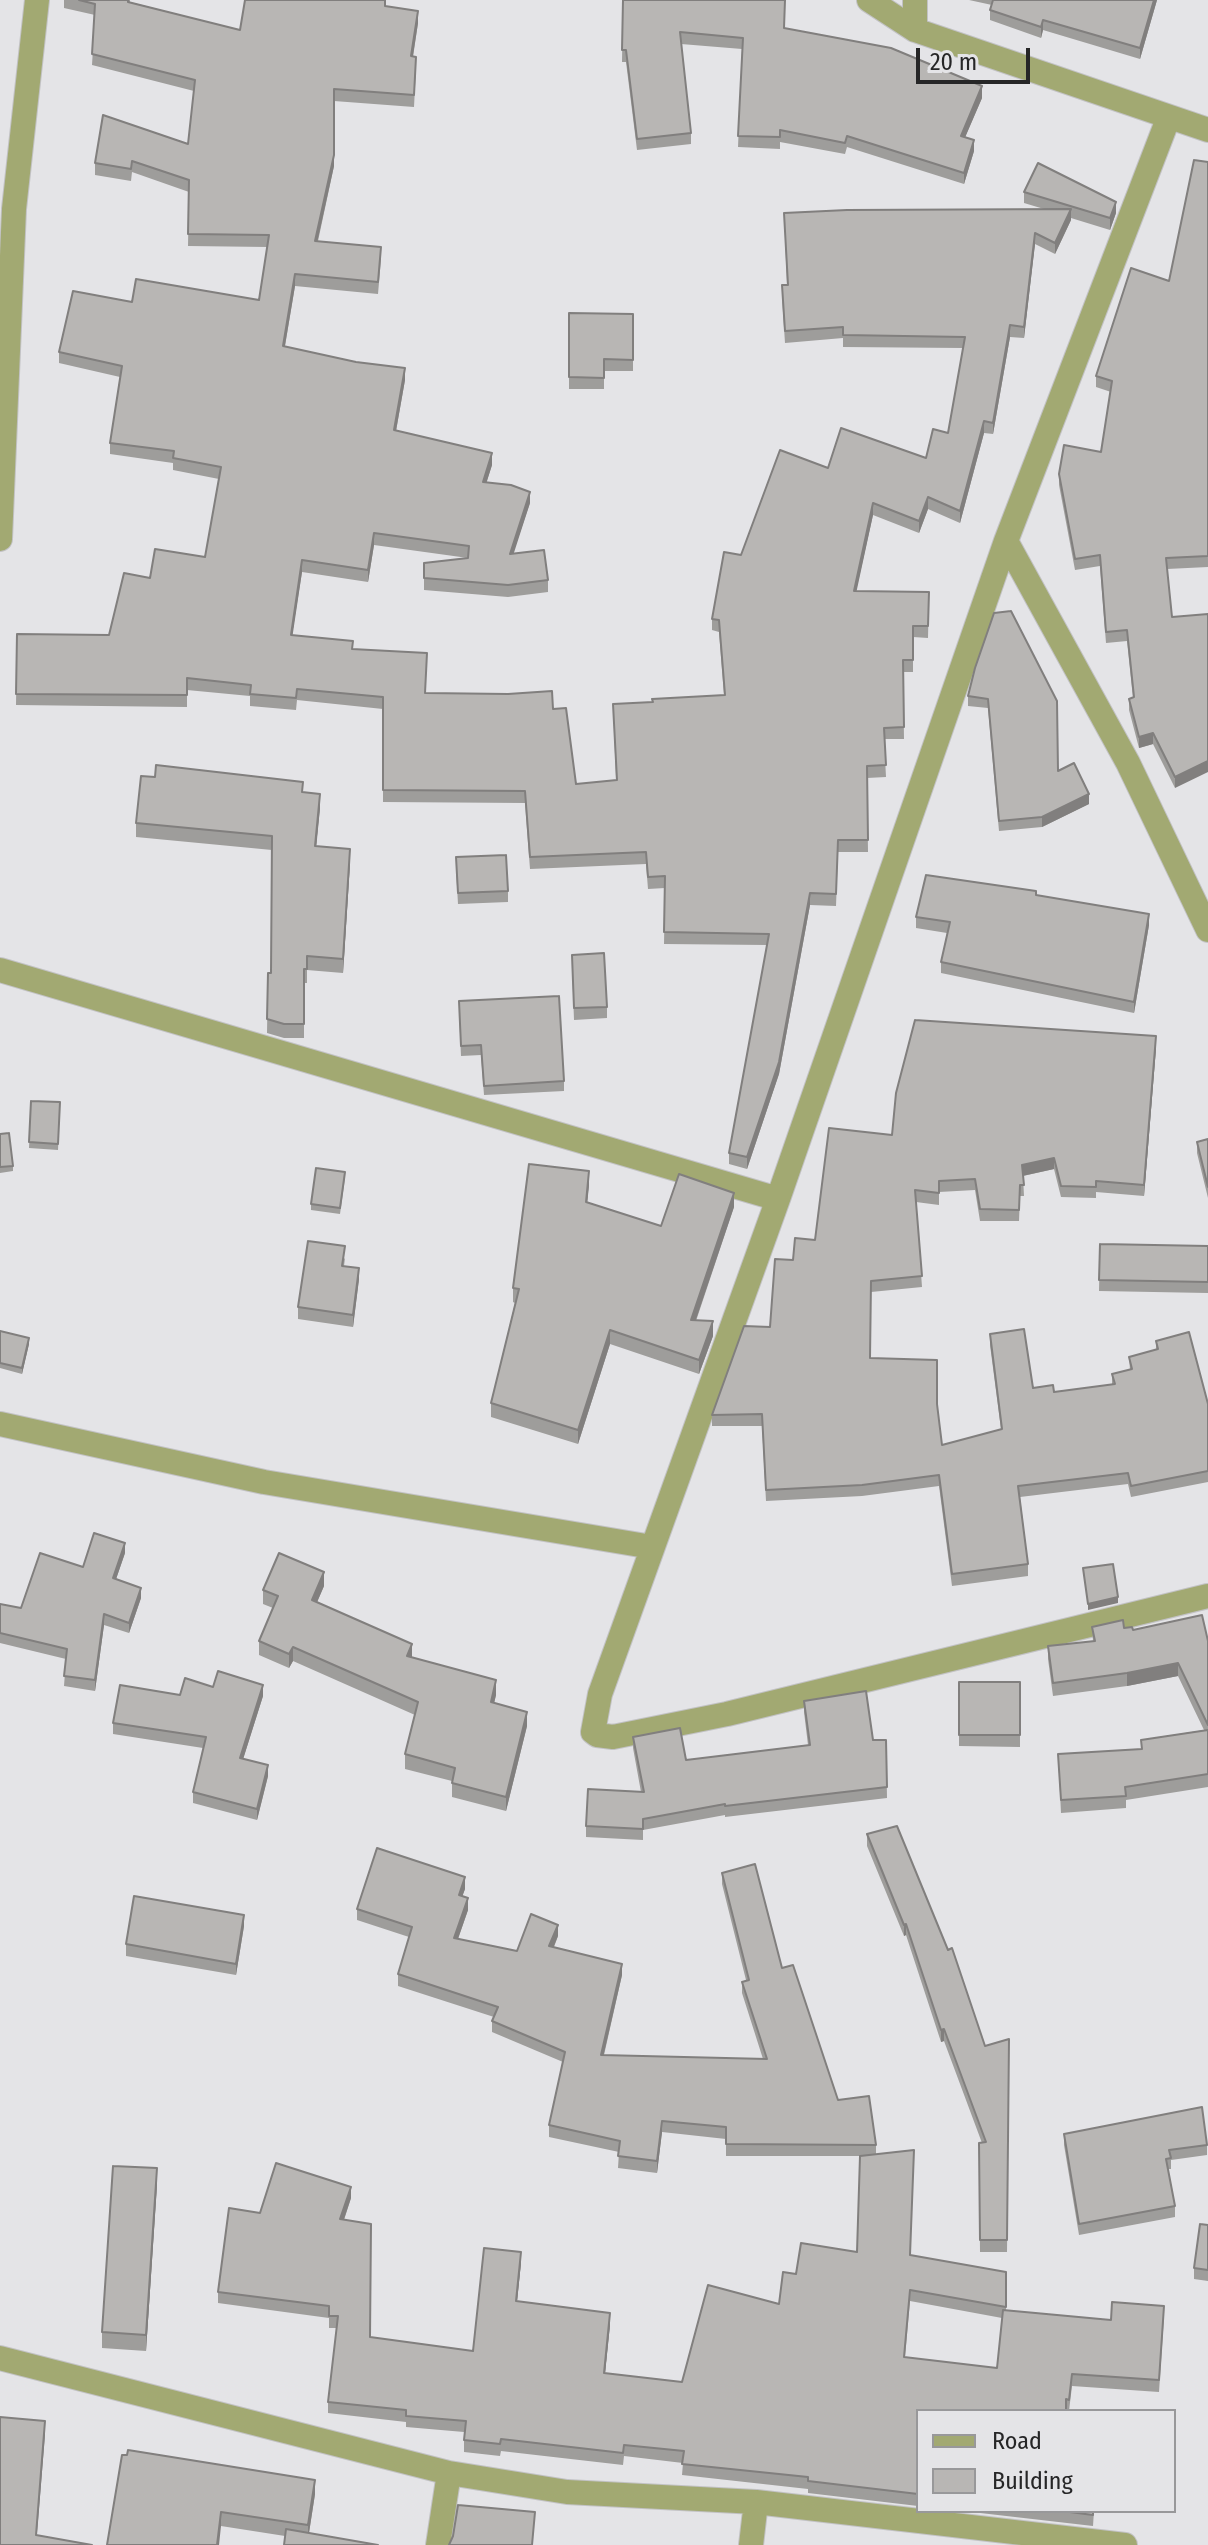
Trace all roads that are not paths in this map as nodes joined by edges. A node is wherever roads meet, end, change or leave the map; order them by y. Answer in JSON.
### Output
{"nodes":[{"id":1,"x":37,"y":0,"type":"edge"},
{"id":2,"x":869,"y":0,"type":"edge"},
{"id":3,"x":915,"y":0,"type":"edge"},
{"id":4,"x":915,"y":30,"type":"junction"},
{"id":5,"x":1168,"y":119,"type":"junction"},
{"id":6,"x":1208,"y":130,"type":"edge"},
{"id":7,"x":0,"y":539,"type":"edge"},
{"id":8,"x":1006,"y":541,"type":"junction"},
{"id":9,"x":1208,"y":930,"type":"edge"},
{"id":10,"x":0,"y":970,"type":"edge"},
{"id":11,"x":778,"y":1199,"type":"junction"},
{"id":12,"x":0,"y":1424,"type":"edge"},
{"id":13,"x":652,"y":1547,"type":"junction"},
{"id":14,"x":1208,"y":1596,"type":"edge"},
{"id":15,"x":0,"y":2358,"type":"edge"},
{"id":16,"x":449,"y":2473,"type":"junction"},
{"id":17,"x":756,"y":2502,"type":"junction"},
{"id":18,"x":438,"y":2545,"type":"edge"},
{"id":19,"x":751,"y":2545,"type":"edge"},
{"id":20,"x":1125,"y":2545,"type":"edge"}],
"edges":[{"from":1,"to":7,"type":"street"},
{"from":2,"to":4,"type":"street"},
{"from":3,"to":4,"type":"street"},
{"from":4,"to":5,"type":"street"},
{"from":5,"to":6,"type":"street"},
{"from":5,"to":8,"type":"street"},
{"from":8,"to":9,"type":"street"},
{"from":8,"to":11,"type":"street"},
{"from":10,"to":11,"type":"street"},
{"from":11,"to":13,"type":"street"},
{"from":12,"to":13,"type":"street"},
{"from":13,"to":14,"type":"street"},
{"from":15,"to":16,"type":"street"},
{"from":16,"to":17,"type":"street"},
{"from":16,"to":18,"type":"street"},
{"from":17,"to":19,"type":"street"},
{"from":17,"to":20,"type":"street"}]}
